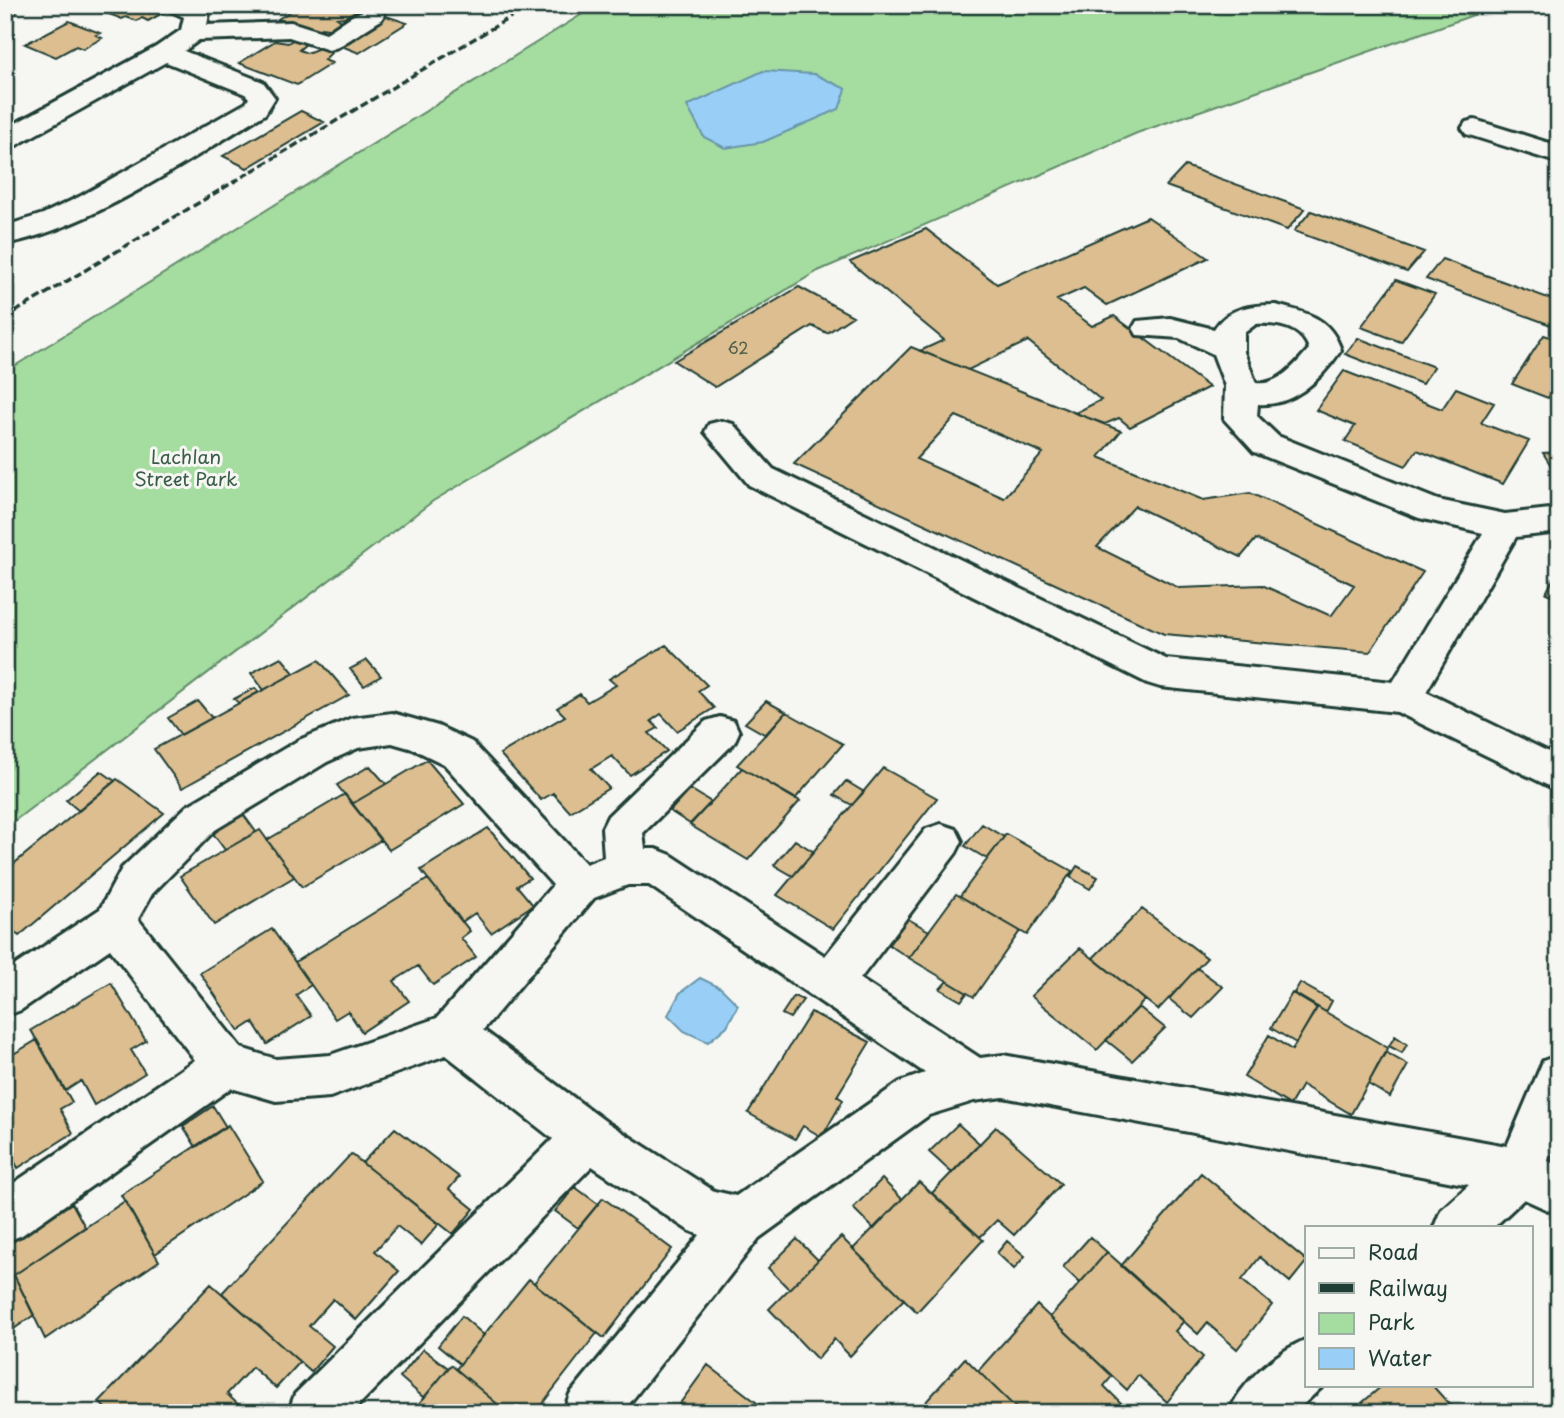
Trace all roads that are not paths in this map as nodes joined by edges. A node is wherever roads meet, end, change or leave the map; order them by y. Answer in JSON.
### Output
{"nodes":[{"id":1,"x":178,"y":5,"type":"edge"},
{"id":2,"x":372,"y":15,"type":"dead end"},
{"id":3,"x":194,"y":33,"type":"junction"},
{"id":4,"x":166,"y":52,"type":"junction"},
{"id":5,"x":1475,"y":128,"type":"dead end"},
{"id":6,"x":5,"y":140,"type":"edge"},
{"id":7,"x":1559,"y":155,"type":"edge"},
{"id":8,"x":5,"y":235,"type":"edge"},
{"id":9,"x":1148,"y":328,"type":"dead end"},
{"id":10,"x":1225,"y":347,"type":"junction"},
{"id":11,"x":1241,"y":389,"type":"junction"},
{"id":12,"x":721,"y":432,"type":"dead end"},
{"id":13,"x":1559,"y":520,"type":"edge"},
{"id":14,"x":1505,"y":526,"type":"junction"},
{"id":15,"x":1403,"y":698,"type":"junction"},
{"id":16,"x":720,"y":732,"type":"dead end"},
{"id":17,"x":1559,"y":775,"type":"edge"},
{"id":18,"x":941,"y":841,"type":"dead end"},
{"id":19,"x":626,"y":867,"type":"junction"},
{"id":20,"x":579,"y":885,"type":"junction"},
{"id":21,"x":115,"y":922,"type":"junction"},
{"id":22,"x":831,"y":983,"type":"junction"},
{"id":23,"x":5,"y":996,"type":"edge"},
{"id":24,"x":452,"y":1033,"type":"junction"},
{"id":25,"x":226,"y":1065,"type":"junction"},
{"id":26,"x":1559,"y":1076,"type":"edge"},
{"id":27,"x":974,"y":1080,"type":"junction"},
{"id":28,"x":588,"y":1137,"type":"junction"},
{"id":29,"x":1540,"y":1181,"type":"edge"},
{"id":30,"x":5,"y":1218,"type":"edge"},
{"id":31,"x":741,"y":1221,"type":"junction"},
{"id":32,"x":1460,"y":1226,"type":"edge"},
{"id":33,"x":1305,"y":1368,"type":"edge"},
{"id":34,"x":314,"y":1413,"type":"edge"},
{"id":35,"x":589,"y":1413,"type":"edge"},
{"id":36,"x":1255,"y":1413,"type":"edge"}],
"edges":[{"from":1,"to":3,"type":"street"},
{"from":2,"to":3,"type":"street"},
{"from":3,"to":4,"type":"street"},
{"from":4,"to":6,"type":"street"},
{"from":4,"to":8,"type":"street"},
{"from":5,"to":7,"type":"street"},
{"from":9,"to":10,"type":"street"},
{"from":10,"to":11,"type":"street"},
{"from":10,"to":11,"type":"street"},
{"from":11,"to":14,"type":"street"},
{"from":12,"to":15,"type":"street"},
{"from":13,"to":14,"type":"street"},
{"from":14,"to":15,"type":"street"},
{"from":15,"to":17,"type":"street"},
{"from":16,"to":19,"type":"street"},
{"from":18,"to":22,"type":"street"},
{"from":19,"to":20,"type":"street"},
{"from":19,"to":22,"type":"street"},
{"from":20,"to":21,"type":"street"},
{"from":20,"to":24,"type":"street"},
{"from":21,"to":23,"type":"street"},
{"from":21,"to":25,"type":"street"},
{"from":22,"to":27,"type":"street"},
{"from":24,"to":25,"type":"street"},
{"from":24,"to":28,"type":"street"},
{"from":25,"to":30,"type":"street"},
{"from":26,"to":29,"type":"street"},
{"from":27,"to":29,"type":"street"},
{"from":27,"to":31,"type":"street"},
{"from":28,"to":31,"type":"street"},
{"from":28,"to":34,"type":"street"},
{"from":29,"to":32,"type":"street"},
{"from":31,"to":35,"type":"street"},
{"from":33,"to":36,"type":"street"}]}
